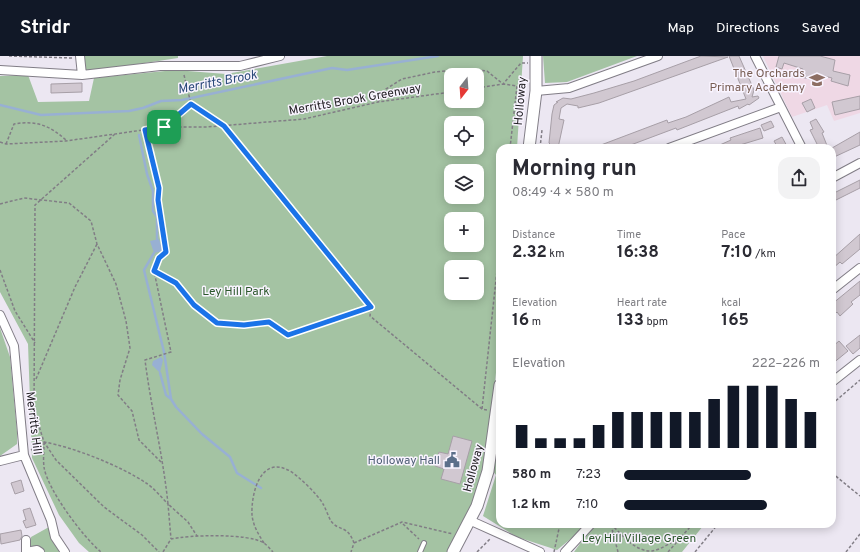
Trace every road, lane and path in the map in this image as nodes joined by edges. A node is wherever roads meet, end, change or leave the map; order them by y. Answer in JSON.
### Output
{"nodes":[{"id":1,"x":9,"y":56,"type":"edge"},
{"id":2,"x":280,"y":56,"type":"edge"},
{"id":3,"x":658,"y":56,"type":"edge"},
{"id":4,"x":755,"y":56,"type":"edge"},
{"id":5,"x":80,"y":57,"type":"edge"},
{"id":6,"x":536,"y":59,"type":"edge"},
{"id":7,"x":182,"y":65,"type":"junction"},
{"id":8,"x":0,"y":70,"type":"edge"},
{"id":9,"x":82,"y":75,"type":"junction"},
{"id":10,"x":503,"y":84,"type":"junction"},
{"id":11,"x":484,"y":87,"type":"edge"},
{"id":12,"x":536,"y":91,"type":"junction"},
{"id":13,"x":444,"y":93,"type":"edge"},
{"id":14,"x":378,"y":102,"type":"junction"},
{"id":15,"x":191,"y":104,"type":"junction"},
{"id":16,"x":781,"y":107,"type":"junction"},
{"id":17,"x":224,"y":126,"type":"junction"},
{"id":18,"x":164,"y":127,"type":"junction"},
{"id":19,"x":145,"y":130,"type":"junction"},
{"id":20,"x":115,"y":134,"type":"junction"},
{"id":21,"x":66,"y":141,"type":"junction"},
{"id":22,"x":0,"y":142,"type":"edge"},
{"id":23,"x":6,"y":144,"type":"junction"},
{"id":24,"x":510,"y":144,"type":"edge"},
{"id":25,"x":529,"y":144,"type":"edge"},
{"id":26,"x":680,"y":144,"type":"edge"},
{"id":27,"x":800,"y":144,"type":"edge"},
{"id":28,"x":860,"y":163,"type":"edge"},
{"id":29,"x":836,"y":176,"type":"edge"},
{"id":30,"x":41,"y":200,"type":"junction"},
{"id":31,"x":0,"y":204,"type":"edge"},
{"id":32,"x":97,"y":244,"type":"junction"},
{"id":33,"x":860,"y":268,"type":"edge"},
{"id":34,"x":0,"y":270,"type":"edge"},
{"id":35,"x":154,"y":271,"type":"junction"},
{"id":36,"x":496,"y":280,"type":"edge"},
{"id":37,"x":836,"y":287,"type":"edge"},
{"id":38,"x":371,"y":307,"type":"junction"},
{"id":39,"x":0,"y":315,"type":"edge"},
{"id":40,"x":34,"y":343,"type":"junction"},
{"id":41,"x":860,"y":360,"type":"edge"},
{"id":42,"x":836,"y":379,"type":"edge"},
{"id":43,"x":860,"y":380,"type":"edge"},
{"id":44,"x":35,"y":382,"type":"junction"},
{"id":45,"x":836,"y":401,"type":"edge"},
{"id":46,"x":482,"y":409,"type":"junction"},
{"id":47,"x":496,"y":411,"type":"edge"},
{"id":48,"x":496,"y":423,"type":"edge"},
{"id":49,"x":44,"y":442,"type":"junction"},
{"id":50,"x":24,"y":455,"type":"junction"},
{"id":51,"x":0,"y":461,"type":"edge"},
{"id":52,"x":163,"y":464,"type":"junction"},
{"id":53,"x":836,"y":476,"type":"edge"},
{"id":54,"x":860,"y":496,"type":"edge"},
{"id":55,"x":168,"y":504,"type":"junction"},
{"id":56,"x":469,"y":520,"type":"junction"},
{"id":57,"x":402,"y":522,"type":"junction"},
{"id":58,"x":559,"y":528,"type":"edge"},
{"id":59,"x":587,"y":528,"type":"edge"},
{"id":60,"x":612,"y":528,"type":"edge"},
{"id":61,"x":615,"y":528,"type":"edge"},
{"id":62,"x":689,"y":528,"type":"edge"},
{"id":63,"x":715,"y":528,"type":"edge"},
{"id":64,"x":496,"y":531,"type":"junction"},
{"id":65,"x":860,"y":534,"type":"edge"},
{"id":66,"x":461,"y":535,"type":"junction"},
{"id":67,"x":197,"y":536,"type":"junction"},
{"id":68,"x":171,"y":539,"type":"junction"},
{"id":69,"x":678,"y":539,"type":"junction"},
{"id":70,"x":26,"y":540,"type":"dead end"},
{"id":71,"x":264,"y":543,"type":"junction"},
{"id":72,"x":354,"y":543,"type":"junction"},
{"id":73,"x":424,"y":543,"type":"joint"},
{"id":74,"x":26,"y":552,"type":"edge"},
{"id":75,"x":40,"y":552,"type":"edge"},
{"id":76,"x":65,"y":552,"type":"edge"},
{"id":77,"x":101,"y":552,"type":"edge"},
{"id":78,"x":159,"y":552,"type":"edge"},
{"id":79,"x":163,"y":552,"type":"edge"},
{"id":80,"x":273,"y":552,"type":"edge"},
{"id":81,"x":351,"y":552,"type":"edge"},
{"id":82,"x":420,"y":552,"type":"edge"},
{"id":83,"x":453,"y":552,"type":"edge"},
{"id":84,"x":478,"y":552,"type":"edge"},
{"id":85,"x":540,"y":552,"type":"edge"},
{"id":86,"x":554,"y":552,"type":"edge"},
{"id":87,"x":565,"y":552,"type":"edge"},
{"id":88,"x":618,"y":552,"type":"edge"},
{"id":89,"x":668,"y":552,"type":"edge"},
{"id":90,"x":695,"y":552,"type":"edge"},
{"id":91,"x":846,"y":552,"type":"edge"}],
"edges":[{"from":1,"to":5,"type":"path"},
{"from":2,"to":7,"type":"street"},
{"from":3,"to":12,"type":"street"},
{"from":4,"to":16,"type":"street"},
{"from":5,"to":9,"type":"street"},
{"from":6,"to":10,"type":"path"},
{"from":6,"to":12,"type":"street","name":"Holloway"},
{"from":7,"to":9,"type":"street"},
{"from":7,"to":15,"type":"path"},
{"from":8,"to":9,"type":"street"},
{"from":10,"to":11,"type":"path"},
{"from":10,"to":14,"type":"path"},
{"from":10,"to":24,"type":"path"},
{"from":12,"to":25,"type":"street","name":"Holloway"},
{"from":13,"to":14,"type":"path","name":"Merritts Brook Greenway"},
{"from":14,"to":17,"type":"path","name":"Merritts Brook Greenway"},
{"from":15,"to":17,"type":"path"},
{"from":15,"to":18,"type":"path"},
{"from":16,"to":26,"type":"street"},
{"from":16,"to":27,"type":"street"},
{"from":17,"to":18,"type":"path","name":"Merritts Brook Greenway"},
{"from":17,"to":38,"type":"path"},
{"from":18,"to":19,"type":"path","name":"Merritts Brook Greenway"},
{"from":19,"to":20,"type":"path","name":"Merritts Brook Greenway"},
{"from":19,"to":35,"type":"path"},
{"from":20,"to":21,"type":"path","name":"Merritts Brook Greenway"},
{"from":20,"to":30,"type":"path"},
{"from":21,"to":23,"type":"path","name":"Merritts Brook Greenway"},
{"from":21,"to":23,"type":"path"},
{"from":22,"to":23,"type":"path","name":"Merritts Brook Greenway"},
{"from":28,"to":29,"type":"street"},
{"from":30,"to":31,"type":"path"},
{"from":30,"to":32,"type":"path"},
{"from":30,"to":40,"type":"path"},
{"from":32,"to":44,"type":"path"},
{"from":32,"to":52,"type":"path"},
{"from":33,"to":37,"type":"street"},
{"from":34,"to":40,"type":"path"},
{"from":35,"to":38,"type":"path"},
{"from":35,"to":52,"type":"path"},
{"from":36,"to":46,"type":"path"},
{"from":38,"to":46,"type":"path"},
{"from":39,"to":50,"type":"street","name":"Merritts Hill"},
{"from":40,"to":44,"type":"path"},
{"from":41,"to":42,"type":"street"},
{"from":43,"to":45,"type":"path"},
{"from":44,"to":49,"type":"path"},
{"from":46,"to":47,"type":"path"},
{"from":48,"to":56,"type":"street","name":"Holloway"},
{"from":49,"to":50,"type":"path"},
{"from":49,"to":55,"type":"path"},
{"from":49,"to":77,"type":"path"},
{"from":49,"to":78,"type":"path"},
{"from":50,"to":51,"type":"street"},
{"from":50,"to":76,"type":"street","name":"Merritts Hill"},
{"from":52,"to":55,"type":"path"},
{"from":53,"to":54,"type":"path"},
{"from":55,"to":67,"type":"path"},
{"from":55,"to":68,"type":"path"},
{"from":56,"to":64,"type":"street"},
{"from":56,"to":66,"type":"street","name":"Holloway"},
{"from":57,"to":66,"type":"path"},
{"from":57,"to":72,"type":"path"},
{"from":57,"to":73,"type":"path"},
{"from":58,"to":86,"type":"path"},
{"from":59,"to":87,"type":"street"},
{"from":60,"to":88,"type":"path"},
{"from":61,"to":69,"type":"path"},
{"from":62,"to":69,"type":"path"},
{"from":63,"to":90,"type":"path"},
{"from":64,"to":84,"type":"path"},
{"from":64,"to":85,"type":"street"},
{"from":65,"to":91,"type":"path"},
{"from":66,"to":83,"type":"street","name":"Holloway"},
{"from":67,"to":68,"type":"path"},
{"from":67,"to":71,"type":"path"},
{"from":68,"to":79,"type":"path"},
{"from":69,"to":89,"type":"path"},
{"from":70,"to":74,"type":"street"},
{"from":71,"to":72,"type":"path"},
{"from":71,"to":80,"type":"path"},
{"from":72,"to":81,"type":"path"},
{"from":73,"to":82,"type":"lane"},
{"from":74,"to":75,"type":"street"}]}
